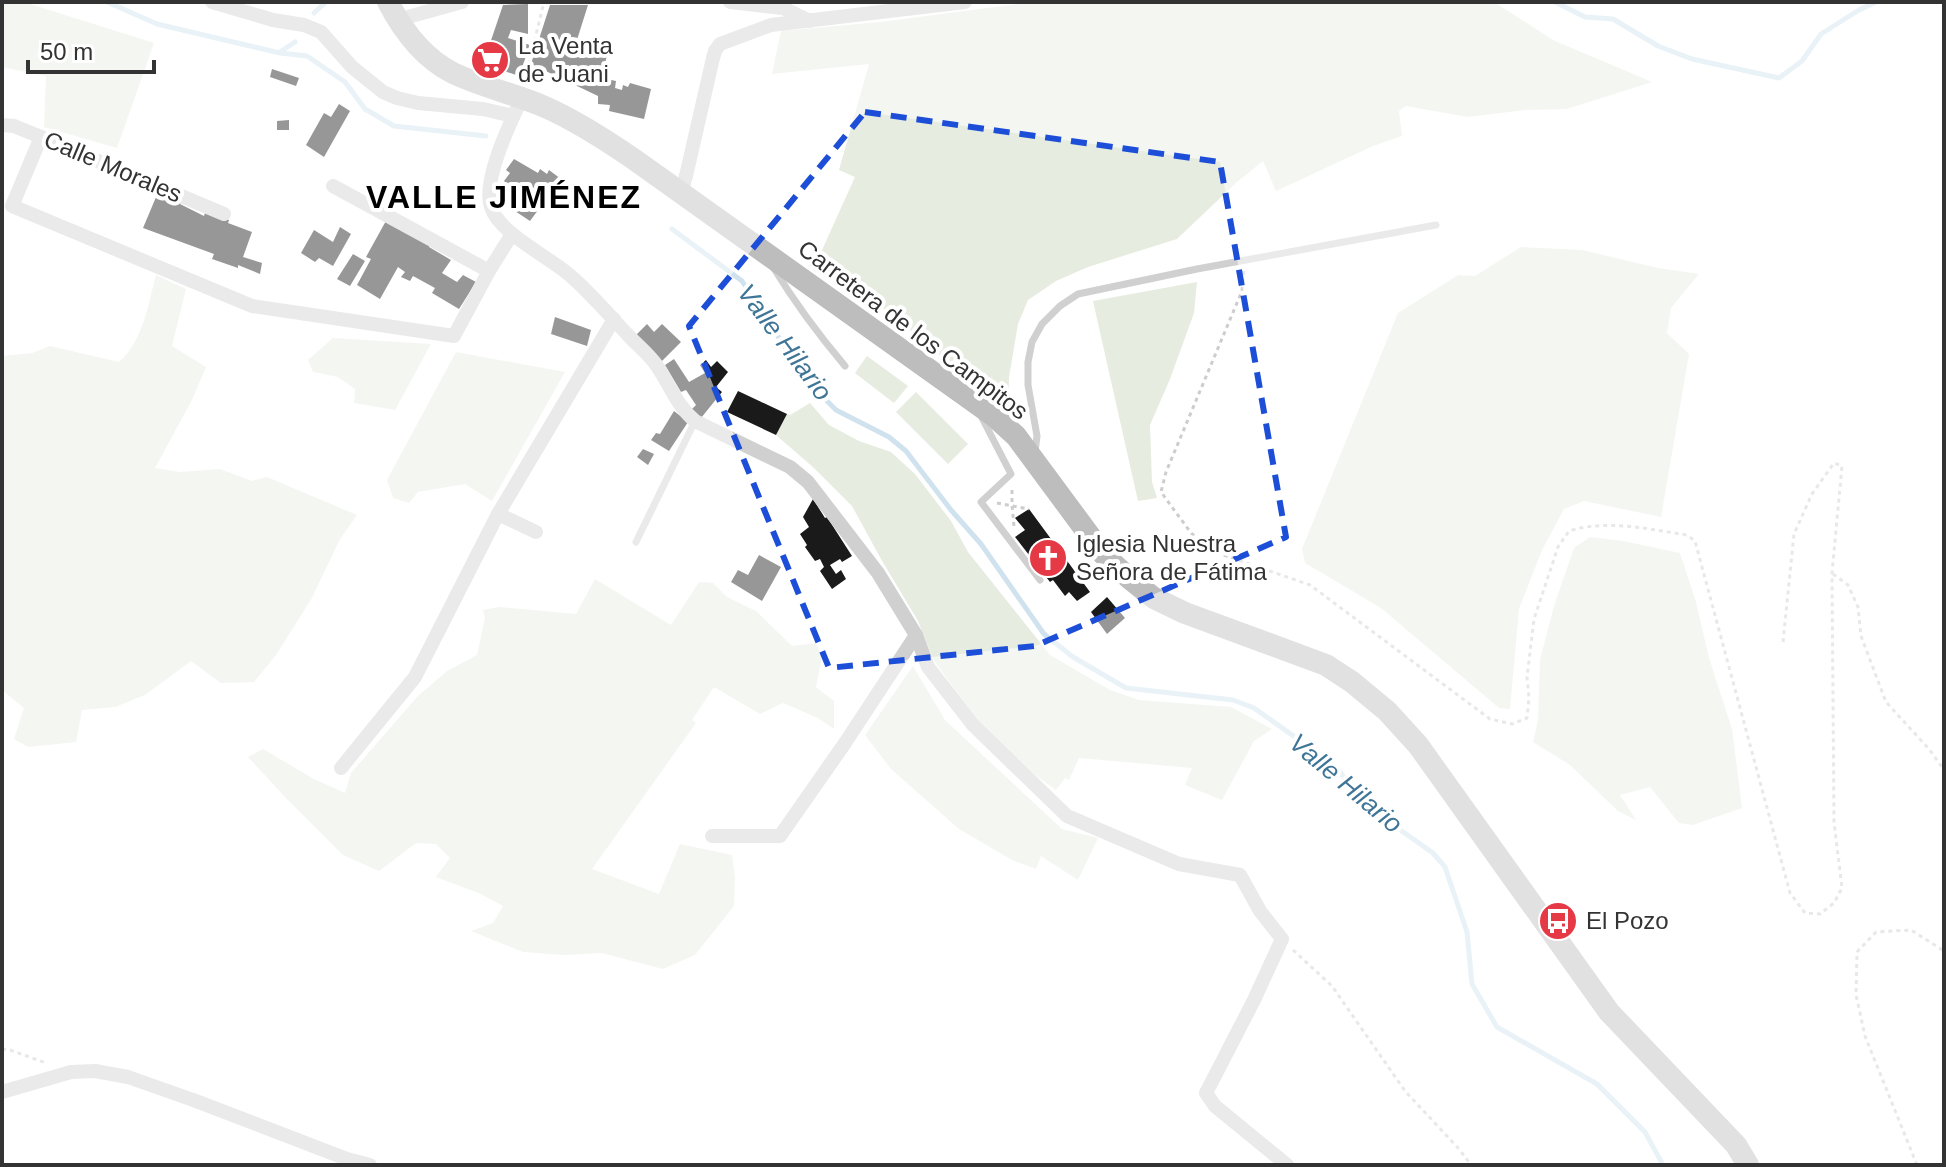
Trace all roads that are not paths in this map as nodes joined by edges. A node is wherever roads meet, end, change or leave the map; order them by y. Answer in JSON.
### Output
{"nodes":[{"id":1,"x":212,"y":2,"type":"edge"},
{"id":2,"x":462,"y":2,"type":"edge"},
{"id":3,"x":730,"y":2,"type":"edge"},
{"id":4,"x":965,"y":2,"type":"edge"},
{"id":5,"x":392,"y":11,"type":"edge"},
{"id":6,"x":811,"y":21,"type":"junction"},
{"id":7,"x":518,"y":107,"type":"junction"},
{"id":8,"x":2,"y":125,"type":"edge"},
{"id":9,"x":41,"y":137,"type":"junction"},
{"id":10,"x":333,"y":186,"type":"dead end"},
{"id":11,"x":681,"y":193,"type":"junction"},
{"id":12,"x":224,"y":214,"type":"dead end"},
{"id":13,"x":1436,"y":225,"type":"dead end"},
{"id":14,"x":512,"y":234,"type":"junction"},
{"id":15,"x":764,"y":252,"type":"junction"},
{"id":16,"x":489,"y":271,"type":"junction"},
{"id":17,"x":614,"y":319,"type":"junction"},
{"id":18,"x":845,"y":366,"type":"dead end"},
{"id":19,"x":973,"y":401,"type":"junction"},
{"id":20,"x":695,"y":421,"type":"junction"},
{"id":21,"x":1034,"y":462,"type":"junction"},
{"id":22,"x":498,"y":514,"type":"junction"},
{"id":23,"x":536,"y":532,"type":"dead end"},
{"id":24,"x":636,"y":542,"type":"dead end"},
{"id":25,"x":1040,"y":580,"type":"dead end"},
{"id":26,"x":916,"y":635,"type":"junction"},
{"id":27,"x":341,"y":768,"type":"dead end"},
{"id":28,"x":712,"y":836,"type":"dead end"},
{"id":29,"x":2,"y":1092,"type":"edge"},
{"id":30,"x":370,"y":1165,"type":"edge"},
{"id":31,"x":1287,"y":1165,"type":"edge"},
{"id":32,"x":1748,"y":1165,"type":"edge"}],
"edges":[{"from":1,"to":7,"type":"street"},
{"from":2,"to":5,"type":"street"},
{"from":3,"to":6,"type":"street"},
{"from":4,"to":6,"type":"street"},
{"from":5,"to":7,"type":"main road","name":"Carretera de los Campitos"},
{"from":6,"to":11,"type":"street"},
{"from":7,"to":11,"type":"main road","name":"Carretera de los Campitos"},
{"from":7,"to":14,"type":"street"},
{"from":8,"to":9,"type":"street","name":"Calle Morales"},
{"from":9,"to":12,"type":"street","name":"Calle Morales"},
{"from":9,"to":16,"type":"street"},
{"from":10,"to":16,"type":"street"},
{"from":11,"to":15,"type":"main road","name":"Carretera de los Campitos"},
{"from":13,"to":21,"type":"lane"},
{"from":14,"to":16,"type":"street"},
{"from":14,"to":17,"type":"street"},
{"from":15,"to":18,"type":"lane"},
{"from":15,"to":19,"type":"main road","name":"Carretera de los Campitos"},
{"from":17,"to":20,"type":"street"},
{"from":17,"to":22,"type":"street"},
{"from":19,"to":21,"type":"main road","name":"Carretera de los Campitos"},
{"from":19,"to":25,"type":"lane"},
{"from":20,"to":24,"type":"lane"},
{"from":20,"to":26,"type":"street"},
{"from":21,"to":32,"type":"main road","name":"Carretera de los Campitos"},
{"from":22,"to":23,"type":"street"},
{"from":22,"to":27,"type":"street"},
{"from":26,"to":28,"type":"street"},
{"from":26,"to":31,"type":"street"},
{"from":29,"to":30,"type":"street"}]}
